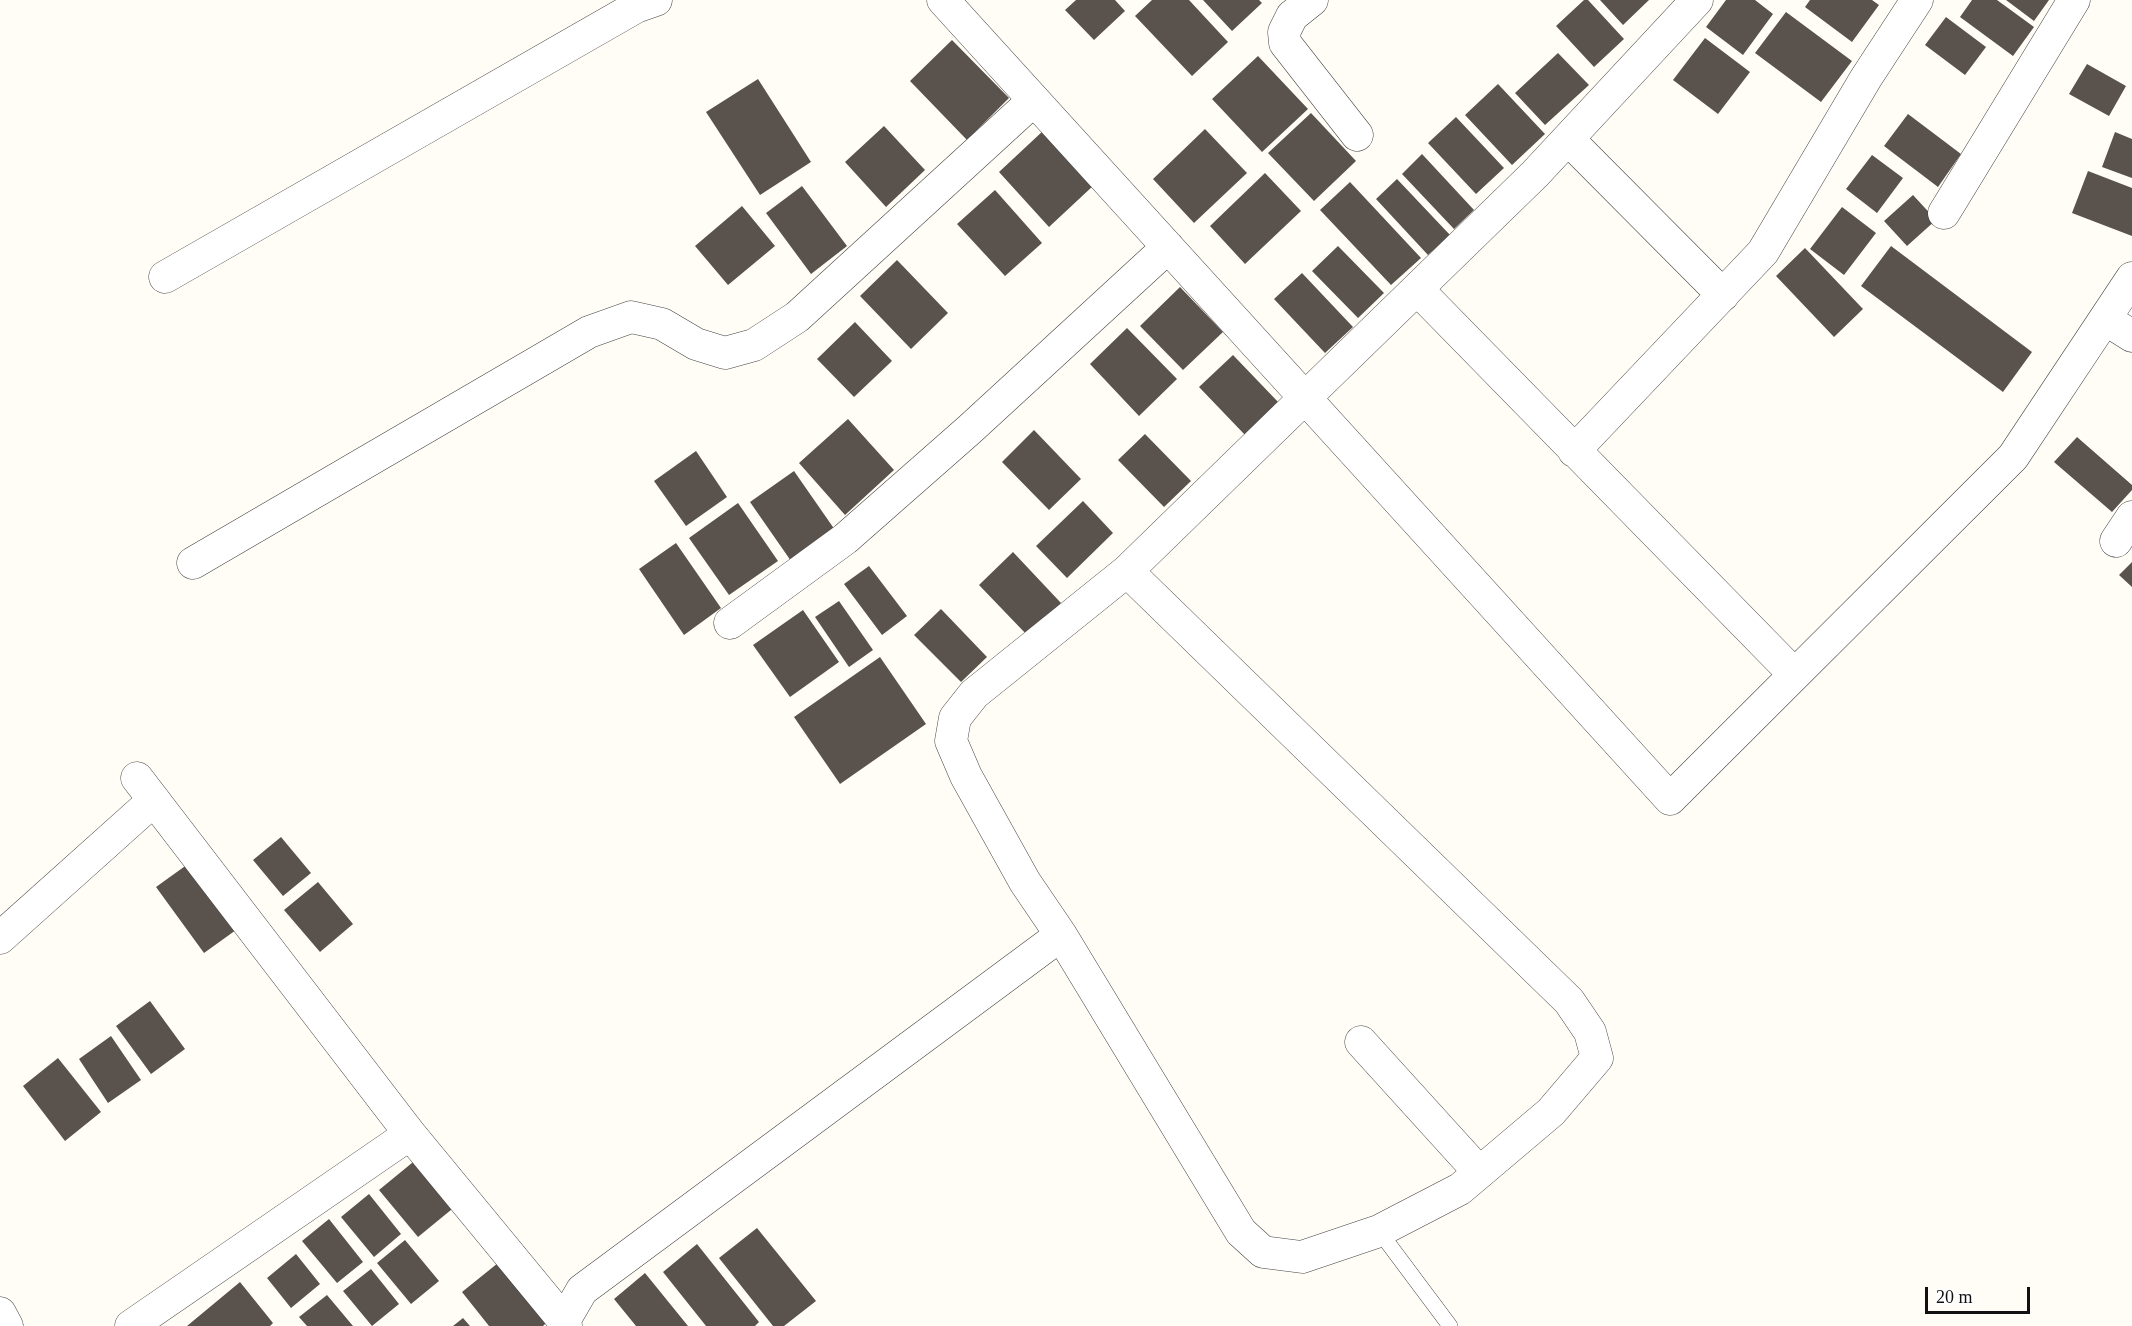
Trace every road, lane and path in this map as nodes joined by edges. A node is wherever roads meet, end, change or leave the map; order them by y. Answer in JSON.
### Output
{"nodes":[{"id":1,"x":656,"y":0,"type":"edge"},
{"id":2,"x":943,"y":0,"type":"edge"},
{"id":3,"x":1312,"y":0,"type":"edge"},
{"id":4,"x":1697,"y":0,"type":"edge"},
{"id":5,"x":1917,"y":0,"type":"edge"},
{"id":6,"x":2074,"y":0,"type":"edge"},
{"id":7,"x":1034,"y":100,"type":"junction"},
{"id":8,"x":1357,"y":135,"type":"dead end"},
{"id":9,"x":1568,"y":139,"type":"junction"},
{"id":10,"x":1944,"y":213,"type":"dead end"},
{"id":11,"x":1168,"y":247,"type":"junction"},
{"id":12,"x":165,"y":277,"type":"dead end"},
{"id":13,"x":2132,"y":278,"type":"edge"},
{"id":14,"x":1417,"y":289,"type":"junction"},
{"id":15,"x":1723,"y":295,"type":"junction"},
{"id":16,"x":2105,"y":319,"type":"junction"},
{"id":17,"x":2132,"y":336,"type":"edge"},
{"id":18,"x":1305,"y":398,"type":"junction"},
{"id":19,"x":1574,"y":451,"type":"junction"},
{"id":20,"x":193,"y":563,"type":"dead end"},
{"id":21,"x":1127,"y":571,"type":"junction"},
{"id":22,"x":730,"y":623,"type":"dead end"},
{"id":23,"x":1794,"y":674,"type":"junction"},
{"id":24,"x":1061,"y":935,"type":"junction"},
{"id":25,"x":0,"y":938,"type":"edge"},
{"id":26,"x":1361,"y":1042,"type":"dead end"},
{"id":27,"x":410,"y":1134,"type":"junction"},
{"id":28,"x":1479,"y":1172,"type":"junction"},
{"id":29,"x":1379,"y":1231,"type":"junction"},
{"id":30,"x":0,"y":1313,"type":"edge"},
{"id":31,"x":565,"y":1324,"type":"edge"},
{"id":32,"x":7,"y":1326,"type":"edge"},
{"id":33,"x":130,"y":1326,"type":"edge"},
{"id":34,"x":1450,"y":1326,"type":"edge"}],
"edges":[{"from":1,"to":12,"type":"street"},
{"from":2,"to":7,"type":"street"},
{"from":3,"to":8,"type":"street"},
{"from":4,"to":9,"type":"street"},
{"from":5,"to":15,"type":"street"},
{"from":6,"to":10,"type":"street"},
{"from":7,"to":11,"type":"street"},
{"from":7,"to":20,"type":"street"},
{"from":9,"to":14,"type":"street"},
{"from":9,"to":15,"type":"street"},
{"from":11,"to":18,"type":"street"},
{"from":11,"to":22,"type":"street"},
{"from":13,"to":16,"type":"street"},
{"from":14,"to":18,"type":"street"},
{"from":14,"to":19,"type":"street"},
{"from":15,"to":19,"type":"street"},
{"from":16,"to":17,"type":"street"},
{"from":16,"to":23,"type":"street"},
{"from":18,"to":21,"type":"street"},
{"from":18,"to":23,"type":"street"},
{"from":19,"to":23,"type":"street"},
{"from":21,"to":24,"type":"street"},
{"from":21,"to":28,"type":"street"},
{"from":24,"to":29,"type":"street"},
{"from":24,"to":31,"type":"street"},
{"from":25,"to":27,"type":"street"},
{"from":26,"to":28,"type":"street"},
{"from":27,"to":31,"type":"street"},
{"from":27,"to":33,"type":"street"},
{"from":28,"to":29,"type":"street"},
{"from":29,"to":34,"type":"lane"},
{"from":30,"to":32,"type":"street"}]}
